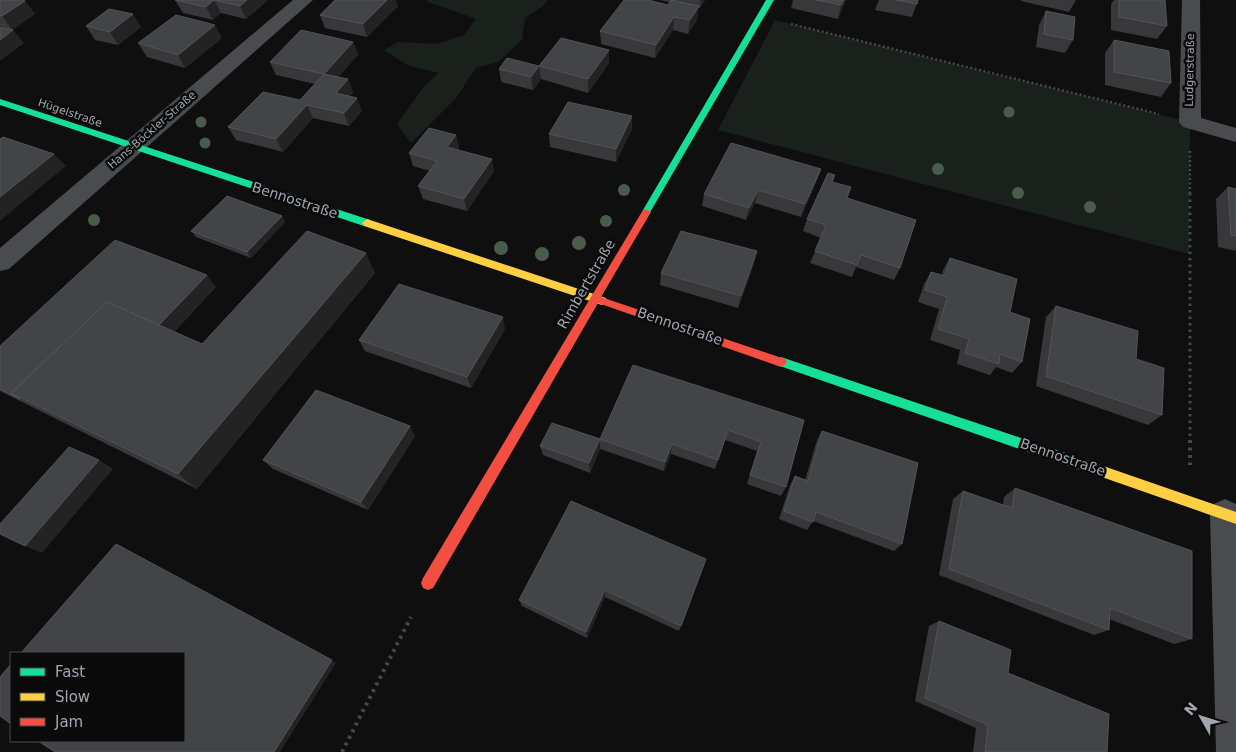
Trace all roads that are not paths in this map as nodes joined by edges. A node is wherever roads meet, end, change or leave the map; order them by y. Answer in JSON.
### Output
{"nodes":[{"id":1,"x":304,"y":0,"type":"edge"},
{"id":2,"x":770,"y":0,"type":"edge"},
{"id":3,"x":1191,"y":0,"type":"edge"},
{"id":4,"x":0,"y":102,"type":"edge"},
{"id":5,"x":1236,"y":134,"type":"edge"},
{"id":6,"x":131,"y":147,"type":"junction"},
{"id":7,"x":0,"y":262,"type":"edge"},
{"id":8,"x":595,"y":298,"type":"junction"},
{"id":9,"x":1231,"y":516,"type":"edge"},
{"id":10,"x":428,"y":583,"type":"road end"},
{"id":11,"x":1234,"y":752,"type":"edge"}],
"edges":[{"from":1,"to":6,"type":"street","name":"Hans-Böckler-Straße"},
{"from":2,"to":8,"type":"street","name":"Rimbertstraße"},
{"from":3,"to":5,"type":"street","name":"Ludgerstraße"},
{"from":4,"to":6,"type":"street","name":"Hügelstraße"},
{"from":6,"to":7,"type":"street","name":"Hans-Böckler-Straße"},
{"from":6,"to":8,"type":"street","name":"Bennostraße"},
{"from":8,"to":9,"type":"street","name":"Bennostraße"},
{"from":8,"to":10,"type":"street","name":"Rimbertstraße"},
{"from":9,"to":11,"type":"street","name":"Bennostraße"}]}
